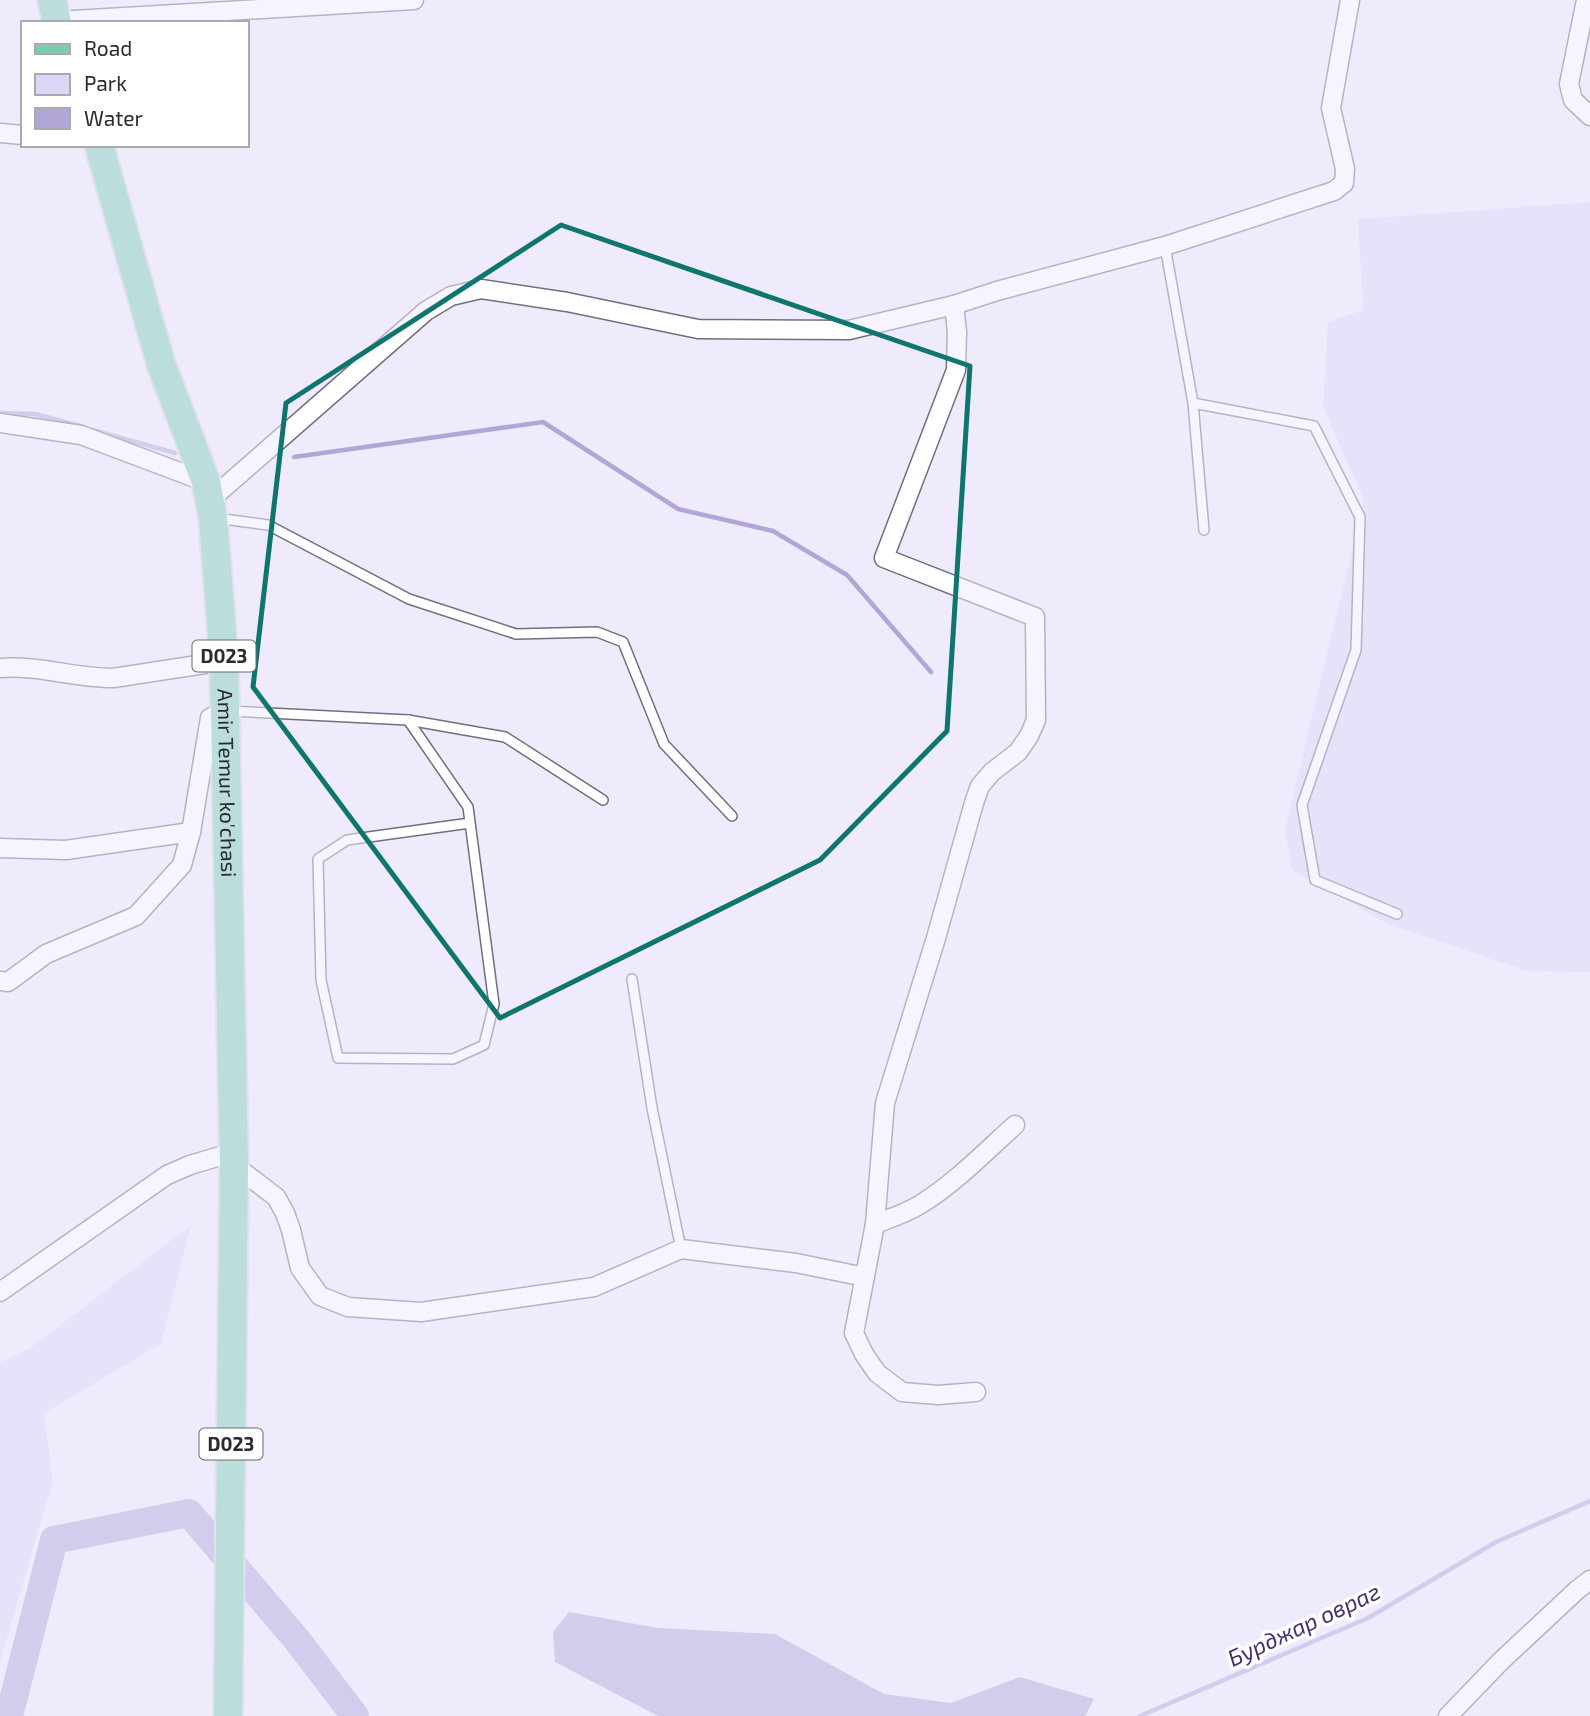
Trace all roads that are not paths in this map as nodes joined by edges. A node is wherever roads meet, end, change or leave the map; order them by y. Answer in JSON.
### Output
{"nodes":[{"id":1,"x":414,"y":0,"type":"edge"},
{"id":2,"x":1350,"y":0,"type":"edge"},
{"id":3,"x":1586,"y":0,"type":"edge"},
{"id":4,"x":55,"y":14,"type":"edge"},
{"id":5,"x":1590,"y":116,"type":"edge"},
{"id":6,"x":0,"y":133,"type":"edge"},
{"id":7,"x":21,"y":135,"type":"edge"},
{"id":8,"x":100,"y":147,"type":"edge"},
{"id":9,"x":1165,"y":246,"type":"junction"},
{"id":10,"x":954,"y":305,"type":"junction"},
{"id":11,"x":1193,"y":403,"type":"junction"},
{"id":12,"x":0,"y":422,"type":"edge"},
{"id":13,"x":210,"y":500,"type":"junction"},
{"id":14,"x":1204,"y":530,"type":"dead end"},
{"id":15,"x":224,"y":661,"type":"junction"},
{"id":16,"x":0,"y":668,"type":"edge"},
{"id":17,"x":224,"y":711,"type":"junction"},
{"id":18,"x":408,"y":720,"type":"junction"},
{"id":19,"x":603,"y":800,"type":"dead end"},
{"id":20,"x":732,"y":816,"type":"dead end"},
{"id":21,"x":470,"y":823,"type":"junction"},
{"id":22,"x":191,"y":832,"type":"junction"},
{"id":23,"x":0,"y":848,"type":"edge"},
{"id":24,"x":1397,"y":915,"type":"dead end"},
{"id":25,"x":632,"y":979,"type":"dead end"},
{"id":26,"x":0,"y":981,"type":"edge"},
{"id":27,"x":1015,"y":1125,"type":"dead end"},
{"id":28,"x":234,"y":1168,"type":"junction"},
{"id":29,"x":875,"y":1224,"type":"junction"},
{"id":30,"x":681,"y":1249,"type":"junction"},
{"id":31,"x":865,"y":1277,"type":"junction"},
{"id":32,"x":0,"y":1292,"type":"edge"},
{"id":33,"x":976,"y":1392,"type":"dead end"},
{"id":34,"x":1590,"y":1580,"type":"edge"},
{"id":35,"x":228,"y":1710,"type":"edge"},
{"id":36,"x":1448,"y":1716,"type":"edge"}],
"edges":[{"from":1,"to":4,"type":"street"},
{"from":2,"to":9,"type":"street"},
{"from":3,"to":5,"type":"street"},
{"from":6,"to":7,"type":"street"},
{"from":8,"to":13,"type":"main road","name":"Amir Temur ko'chasi","number":"D023"},
{"from":9,"to":10,"type":"street"},
{"from":9,"to":11,"type":"lane"},
{"from":10,"to":13,"type":"street"},
{"from":10,"to":29,"type":"street"},
{"from":11,"to":14,"type":"lane"},
{"from":11,"to":24,"type":"lane"},
{"from":12,"to":13,"type":"street"},
{"from":13,"to":15,"type":"main road","name":"Amir Temur ko'chasi","number":"D023"},
{"from":13,"to":20,"type":"lane"},
{"from":15,"to":16,"type":"street"},
{"from":15,"to":17,"type":"main road","name":"Amir Temur ko'chasi","number":"D023"},
{"from":17,"to":18,"type":"lane"},
{"from":17,"to":22,"type":"street"},
{"from":17,"to":28,"type":"main road","name":"Amir Temur ko'chasi","number":"D023"},
{"from":18,"to":19,"type":"lane"},
{"from":18,"to":21,"type":"lane"},
{"from":21,"to":21,"type":"lane"},
{"from":22,"to":23,"type":"street"},
{"from":22,"to":26,"type":"street"},
{"from":25,"to":30,"type":"lane"},
{"from":27,"to":29,"type":"street"},
{"from":28,"to":30,"type":"street"},
{"from":28,"to":32,"type":"street"},
{"from":28,"to":35,"type":"main road","number":"D023"},
{"from":29,"to":31,"type":"street"},
{"from":30,"to":31,"type":"street"},
{"from":31,"to":33,"type":"street"},
{"from":34,"to":36,"type":"street"}]}
